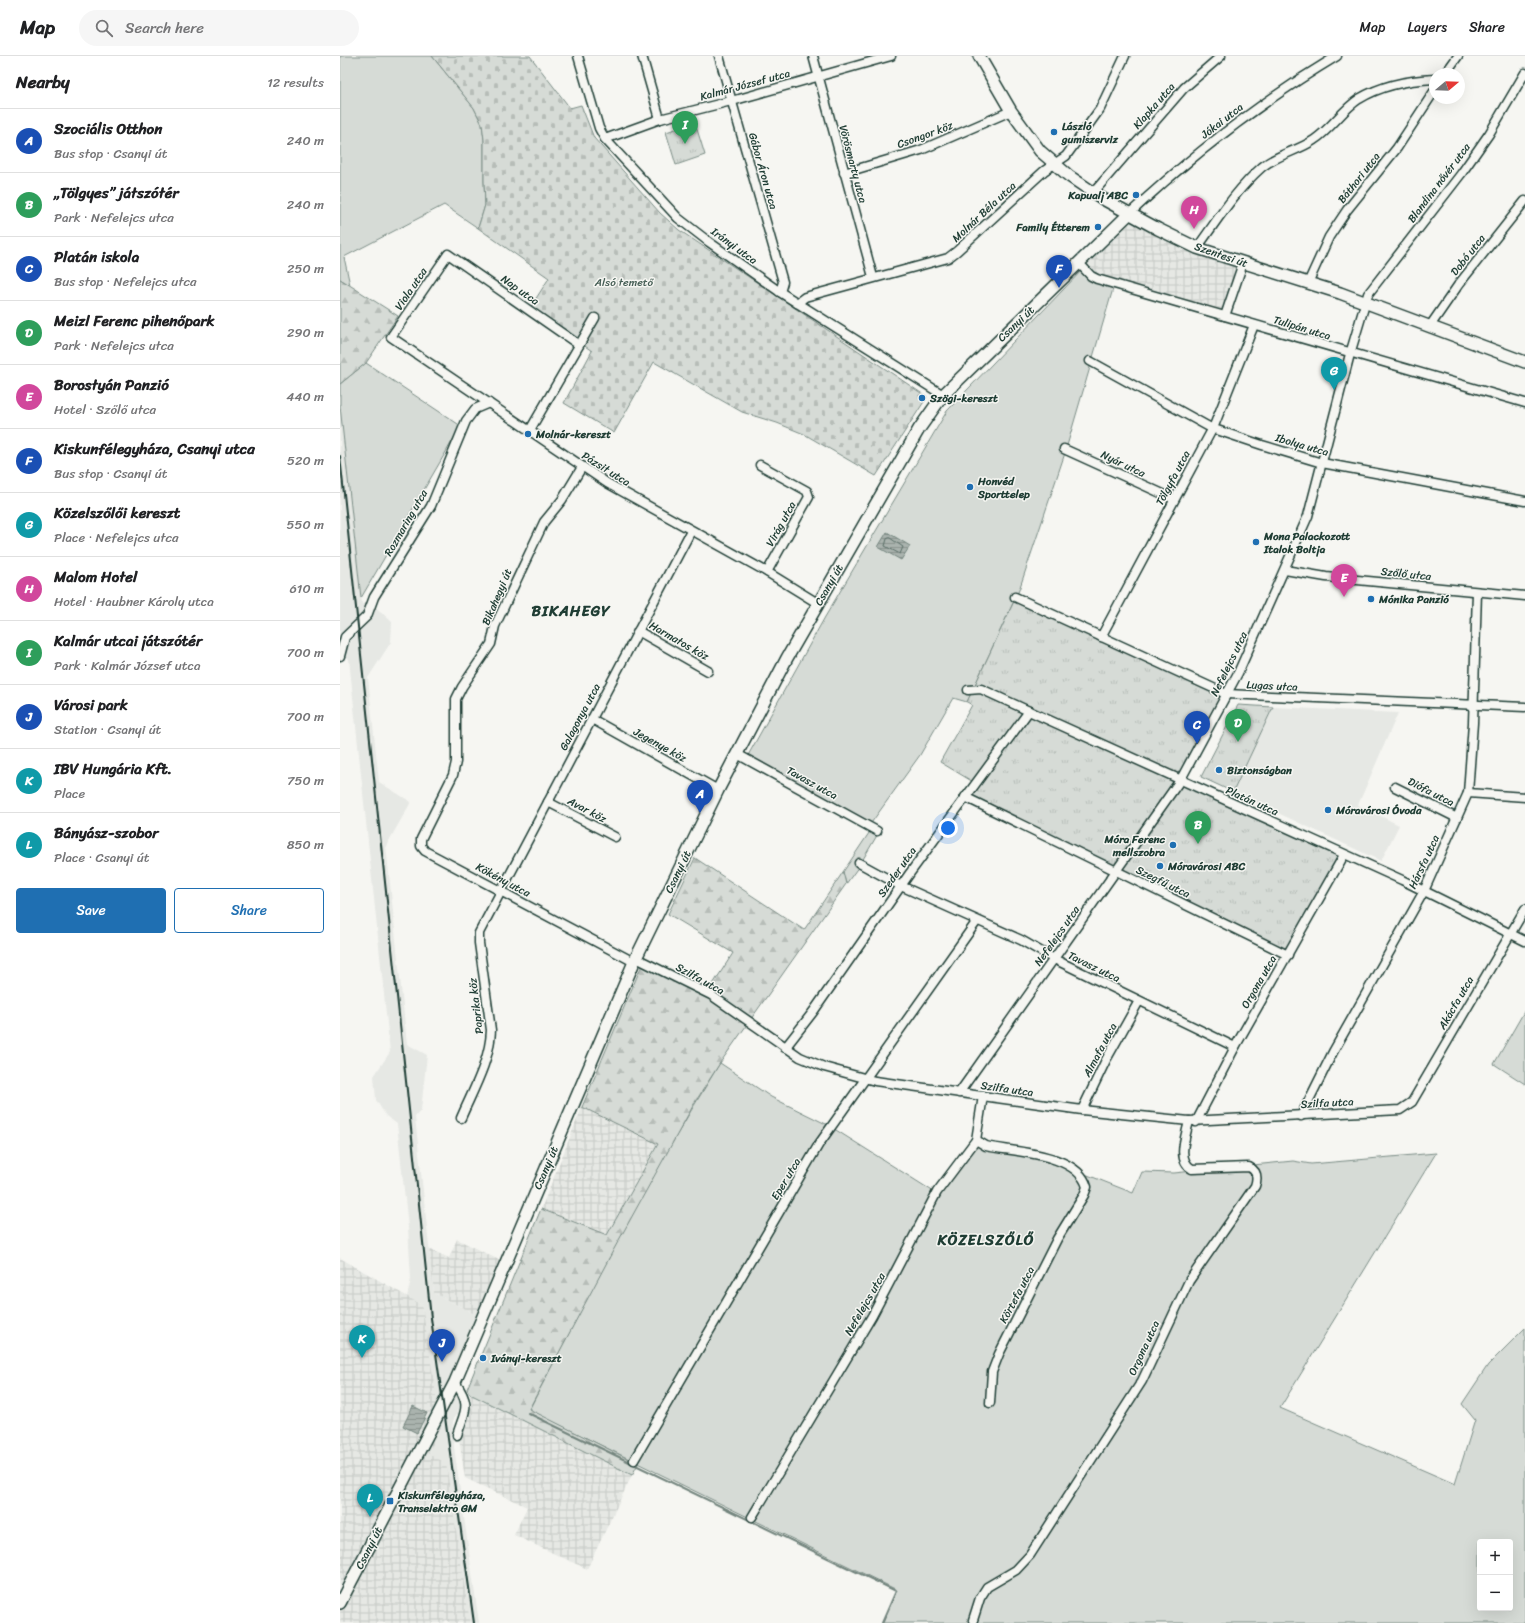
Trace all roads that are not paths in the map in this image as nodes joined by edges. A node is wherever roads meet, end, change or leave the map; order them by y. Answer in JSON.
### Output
{"nodes":[{"id":1,"x":578,"y":56,"type":"edge"},
{"id":2,"x":642,"y":56,"type":"edge"},
{"id":3,"x":719,"y":56,"type":"edge"},
{"id":4,"x":812,"y":56,"type":"edge"},
{"id":5,"x":891,"y":56,"type":"edge"},
{"id":6,"x":979,"y":56,"type":"edge"},
{"id":7,"x":1125,"y":56,"type":"edge"},
{"id":8,"x":1221,"y":56,"type":"edge"},
{"id":9,"x":1337,"y":56,"type":"edge"},
{"id":10,"x":1458,"y":56,"type":"edge"},
{"id":11,"x":1449,"y":68,"type":"edge"},
{"id":12,"x":1525,"y":73,"type":"edge"},
{"id":13,"x":818,"y":77,"type":"junction"},
{"id":14,"x":1429,"y":79,"type":"edge"},
{"id":15,"x":1429,"y":99,"type":"edge"},
{"id":16,"x":732,"y":100,"type":"junction"},
{"id":17,"x":1011,"y":111,"type":"junction"},
{"id":18,"x":660,"y":119,"type":"junction"},
{"id":19,"x":605,"y":139,"type":"junction"},
{"id":20,"x":1055,"y":165,"type":"junction"},
{"id":21,"x":844,"y":173,"type":"junction"},
{"id":22,"x":1093,"y":193,"type":"junction"},
{"id":23,"x":1525,"y":201,"type":"edge"},
{"id":24,"x":1130,"y":213,"type":"junction"},
{"id":25,"x":1197,"y":248,"type":"junction"},
{"id":26,"x":448,"y":254,"type":"joint"},
{"id":27,"x":1241,"y":262,"type":"junction"},
{"id":28,"x":1078,"y":263,"type":"junction"},
{"id":29,"x":873,"y":277,"type":"junction"},
{"id":30,"x":1308,"y":282,"type":"junction"},
{"id":31,"x":780,"y":292,"type":"junction"},
{"id":32,"x":1365,"y":302,"type":"junction"},
{"id":33,"x":798,"y":303,"type":"junction"},
{"id":34,"x":1225,"y":316,"type":"junction"},
{"id":35,"x":595,"y":318,"type":"dead end"},
{"id":36,"x":1254,"y":325,"type":"junction"},
{"id":37,"x":1430,"y":326,"type":"junction"},
{"id":38,"x":391,"y":337,"type":"joint"},
{"id":39,"x":579,"y":345,"type":"junction"},
{"id":40,"x":1350,"y":354,"type":"junction"},
{"id":41,"x":1090,"y":361,"type":"dead end"},
{"id":42,"x":1525,"y":362,"type":"edge"},
{"id":43,"x":943,"y":395,"type":"junction"},
{"id":44,"x":489,"y":403,"type":"junction"},
{"id":45,"x":1525,"y":403,"type":"edge"},
{"id":46,"x":1212,"y":428,"type":"junction"},
{"id":47,"x":530,"y":430,"type":"junction"},
{"id":48,"x":1064,"y":449,"type":"dead end"},
{"id":49,"x":1322,"y":463,"type":"junction"},
{"id":50,"x":760,"y":465,"type":"dead end"},
{"id":51,"x":582,"y":467,"type":"junction"},
{"id":52,"x":1174,"y":499,"type":"junction"},
{"id":53,"x":1525,"y":501,"type":"edge"},
{"id":54,"x":691,"y":531,"type":"junction"},
{"id":55,"x":1285,"y":570,"type":"junction"},
{"id":56,"x":767,"y":572,"type":"junction"},
{"id":57,"x":1476,"y":592,"type":"junction"},
{"id":58,"x":1525,"y":596,"type":"edge"},
{"id":59,"x":1015,"y":597,"type":"dead end"},
{"id":60,"x":819,"y":604,"type":"junction"},
{"id":61,"x":638,"y":631,"type":"junction"},
{"id":62,"x":1102,"y":636,"type":"junction"},
{"id":63,"x":340,"y":656,"type":"edge"},
{"id":64,"x":708,"y":671,"type":"dead end"},
{"id":65,"x":968,"y":690,"type":"dead end"},
{"id":66,"x":1226,"y":694,"type":"junction"},
{"id":67,"x":1473,"y":705,"type":"junction"},
{"id":68,"x":1525,"y":707,"type":"edge"},
{"id":69,"x":1029,"y":710,"type":"junction"},
{"id":70,"x":592,"y":719,"type":"junction"},
{"id":71,"x":737,"y":754,"type":"junction"},
{"id":72,"x":1181,"y":779,"type":"junction"},
{"id":73,"x":1395,"y":787,"type":"dead end"},
{"id":74,"x":448,"y":788,"type":"joint"},
{"id":75,"x":718,"y":790,"type":"junction"},
{"id":76,"x":1468,"y":793,"type":"junction"},
{"id":77,"x":965,"y":797,"type":"junction"},
{"id":78,"x":1525,"y":797,"type":"edge"},
{"id":79,"x":548,"y":802,"type":"junction"},
{"id":80,"x":1457,"y":818,"type":"junction"},
{"id":81,"x":877,"y":831,"type":"dead end"},
{"id":82,"x":615,"y":837,"type":"dead end"},
{"id":83,"x":1344,"y":855,"type":"junction"},
{"id":84,"x":859,"y":862,"type":"dead end"},
{"id":85,"x":1116,"y":872,"type":"junction"},
{"id":86,"x":901,"y":886,"type":"junction"},
{"id":87,"x":501,"y":891,"type":"junction"},
{"id":88,"x":1424,"y":891,"type":"junction"},
{"id":89,"x":1525,"y":909,"type":"edge"},
{"id":90,"x":490,"y":913,"type":"joint"},
{"id":91,"x":977,"y":921,"type":"junction"},
{"id":92,"x":1511,"y":933,"type":"junction"},
{"id":93,"x":1525,"y":941,"type":"edge"},
{"id":94,"x":1288,"y":955,"type":"junction"},
{"id":95,"x":1054,"y":959,"type":"junction"},
{"id":96,"x":635,"y":960,"type":"junction"},
{"id":97,"x":1139,"y":1001,"type":"junction"},
{"id":98,"x":1235,"y":1047,"type":"junction"},
{"id":99,"x":785,"y":1048,"type":"junction"},
{"id":100,"x":864,"y":1079,"type":"junction"},
{"id":101,"x":959,"y":1093,"type":"junction"},
{"id":102,"x":983,"y":1096,"type":"junction"},
{"id":103,"x":1406,"y":1107,"type":"joint"},
{"id":104,"x":1082,"y":1110,"type":"junction"},
{"id":105,"x":1301,"y":1116,"type":"junction"},
{"id":106,"x":461,"y":1118,"type":"dead end"},
{"id":107,"x":1193,"y":1121,"type":"junction"},
{"id":108,"x":976,"y":1140,"type":"junction"},
{"id":109,"x":455,"y":1382,"type":"junction"},
{"id":110,"x":990,"y":1403,"type":"dead end"},
{"id":111,"x":457,"y":1435,"type":"dead end"},
{"id":112,"x":634,"y":1460,"type":"dead end"},
{"id":113,"x":752,"y":1517,"type":"dead end"},
{"id":114,"x":340,"y":1603,"type":"edge"},
{"id":115,"x":973,"y":1620,"type":"dead end"}],
"edges":[{"from":1,"to":19,"type":"street","name":"Irányi utca"},
{"from":2,"to":18,"type":"street"},
{"from":3,"to":16,"type":"street","name":"Gábor Áron utca"},
{"from":4,"to":13,"type":"street","name":"Vörösmarty utca"},
{"from":5,"to":13,"type":"street","name":"Kalmár József utca"},
{"from":6,"to":17,"type":"street","name":"Szentesi út"},
{"from":7,"to":20,"type":"street","name":"Molnár Béla utca"},
{"from":8,"to":22,"type":"street","name":"Klapka utca"},
{"from":9,"to":24,"type":"street","name":"Jókai utca"},
{"from":10,"to":11,"type":"street"},
{"from":12,"to":32,"type":"street","name":"Blandina nővér utca"},
{"from":13,"to":16,"type":"street","name":"Kalmár József utca"},
{"from":13,"to":21,"type":"street","name":"Vörösmarty utca"},
{"from":14,"to":25,"type":"street"},
{"from":15,"to":30,"type":"street","name":"Báthori utca"},
{"from":16,"to":18,"type":"street","name":"Kalmár József utca"},
{"from":16,"to":31,"type":"street","name":"Gábor Áron utca"},
{"from":17,"to":20,"type":"street","name":"Szentesi út"},
{"from":17,"to":21,"type":"street","name":"Csongor köz"},
{"from":18,"to":19,"type":"street","name":"Kalmár József utca"},
{"from":19,"to":31,"type":"street","name":"Irányi utca"},
{"from":20,"to":22,"type":"street","name":"Szentesi út"},
{"from":20,"to":29,"type":"street","name":"Molnár Béla utca"},
{"from":21,"to":29,"type":"street","name":"Vörösmarty utca"},
{"from":22,"to":24,"type":"street","name":"Szentesi út"},
{"from":23,"to":37,"type":"street","name":"Dobó utca"},
{"from":24,"to":25,"type":"street","name":"Szentesi út"},
{"from":24,"to":28,"type":"street","name":"Csanyi út"},
{"from":25,"to":27,"type":"street","name":"Szentesi út"},
{"from":26,"to":38,"type":"street","name":"Viola utca"},
{"from":26,"to":39,"type":"street","name":"Nap utca"},
{"from":27,"to":30,"type":"street","name":"Szentesi út"},
{"from":27,"to":34,"type":"street"},
{"from":28,"to":34,"type":"street","name":"Tulipán utca"},
{"from":28,"to":43,"type":"street","name":"Csanyi út"},
{"from":29,"to":33,"type":"street","name":"Molnár Béla utca"},
{"from":30,"to":32,"type":"street","name":"Szentesi út"},
{"from":31,"to":33,"type":"street","name":"Irányi utca"},
{"from":32,"to":37,"type":"street","name":"Szentesi út"},
{"from":32,"to":40,"type":"street","name":"Nefelejcs utca"},
{"from":33,"to":43,"type":"street","name":"Irányi utca"},
{"from":34,"to":36,"type":"street","name":"Tulipán utca"},
{"from":35,"to":39,"type":"street"},
{"from":36,"to":40,"type":"street","name":"Tulipán utca"},
{"from":36,"to":46,"type":"street","name":"Tölgyfa utca"},
{"from":37,"to":42,"type":"street","name":"Szentesi út"},
{"from":38,"to":44,"type":"street","name":"Pázsit utca"},
{"from":39,"to":47,"type":"street"},
{"from":40,"to":45,"type":"street","name":"Tulipán utca"},
{"from":40,"to":49,"type":"street","name":"Nefelejcs utca"},
{"from":41,"to":46,"type":"street","name":"Ibolya utca"},
{"from":43,"to":60,"type":"street","name":"Csanyi út"},
{"from":44,"to":47,"type":"street","name":"Pázsit utca"},
{"from":44,"to":63,"type":"street","name":"Rozmaring utca"},
{"from":46,"to":49,"type":"street","name":"Ibolya utca"},
{"from":46,"to":52,"type":"street","name":"Tölgyfa utca"},
{"from":47,"to":51,"type":"street","name":"Pázsit utca"},
{"from":48,"to":52,"type":"street","name":"Nyár utca"},
{"from":49,"to":53,"type":"street","name":"Ibolya utca"},
{"from":49,"to":55,"type":"street","name":"Nefelejcs utca"},
{"from":50,"to":56,"type":"street","name":"Virág utca"},
{"from":51,"to":54,"type":"street","name":"Pázsit utca"},
{"from":51,"to":74,"type":"street","name":"Bikahegyi út"},
{"from":52,"to":62,"type":"street","name":"Tölgyfa utca"},
{"from":54,"to":56,"type":"street","name":"Pázsit utca"},
{"from":54,"to":61,"type":"street","name":"Galagonya utca"},
{"from":55,"to":57,"type":"street","name":"Szőlő utca"},
{"from":55,"to":66,"type":"street","name":"Nefelejcs utca"},
{"from":56,"to":60,"type":"street","name":"Pázsit utca"},
{"from":57,"to":58,"type":"street","name":"Szőlő utca"},
{"from":57,"to":67,"type":"street","name":"Hársfa utca"},
{"from":59,"to":62,"type":"street","name":"Lugas utca"},
{"from":60,"to":71,"type":"street","name":"Csanyi út"},
{"from":61,"to":64,"type":"street","name":"Harmatos köz"},
{"from":61,"to":70,"type":"street","name":"Galagonya utca"},
{"from":62,"to":66,"type":"street","name":"Lugas utca"},
{"from":65,"to":69,"type":"street","name":"Platán utca"},
{"from":66,"to":67,"type":"street","name":"Lugas utca"},
{"from":66,"to":72,"type":"street","name":"Nefelejcs utca"},
{"from":67,"to":68,"type":"street","name":"Lugas utca"},
{"from":67,"to":76,"type":"street","name":"Hársfa utca"},
{"from":69,"to":72,"type":"street","name":"Platán utca"},
{"from":69,"to":77,"type":"street","name":"Szeder utca"},
{"from":70,"to":75,"type":"street","name":"Jegenye köz"},
{"from":70,"to":79,"type":"street","name":"Galagonya utca"},
{"from":71,"to":75,"type":"street","name":"Csanyi út"},
{"from":71,"to":81,"type":"street","name":"Tavasz utca"},
{"from":72,"to":83,"type":"street","name":"Platán utca"},
{"from":72,"to":85,"type":"street","name":"Nefelejcs utca"},
{"from":73,"to":80,"type":"street","name":"Diófa utca"},
{"from":74,"to":87,"type":"street","name":"Kökény utca"},
{"from":75,"to":96,"type":"street","name":"Csanyi út"},
{"from":76,"to":78,"type":"street"},
{"from":76,"to":80,"type":"street","name":"Hársfa utca"},
{"from":77,"to":85,"type":"street","name":"Szegfű utca"},
{"from":77,"to":86,"type":"street","name":"Szeder utca"},
{"from":79,"to":82,"type":"street","name":"Avar köz"},
{"from":79,"to":87,"type":"street","name":"Galagonya utca"},
{"from":80,"to":88,"type":"street","name":"Hársfa utca"},
{"from":83,"to":88,"type":"street","name":"Platán utca"},
{"from":83,"to":94,"type":"street","name":"Orgona utca"},
{"from":84,"to":86,"type":"street","name":"Tavasz utca"},
{"from":85,"to":94,"type":"street","name":"Szegfű utca"},
{"from":85,"to":95,"type":"street","name":"Nefelejcs utca"},
{"from":86,"to":91,"type":"street","name":"Tavasz utca"},
{"from":86,"to":99,"type":"street","name":"Szeder utca"},
{"from":87,"to":90,"type":"street","name":"Galagonya utca"},
{"from":87,"to":96,"type":"street","name":"Kökény utca"},
{"from":88,"to":92,"type":"street","name":"Platán utca"},
{"from":88,"to":105,"type":"street","name":"Hársfa utca"},
{"from":89,"to":92,"type":"street","name":"Akácfa utca"},
{"from":90,"to":106,"type":"street","name":"Paprika köz"},
{"from":91,"to":95,"type":"street","name":"Tavasz utca"},
{"from":91,"to":100,"type":"street","name":"Eper utca"},
{"from":92,"to":93,"type":"street","name":"Platán utca"},
{"from":92,"to":103,"type":"street","name":"Akácfa utca"},
{"from":94,"to":98,"type":"street","name":"Orgona utca"},
{"from":95,"to":97,"type":"street","name":"Tavasz utca"},
{"from":95,"to":101,"type":"street","name":"Nefelejcs utca"},
{"from":96,"to":99,"type":"street","name":"Szilfa utca"},
{"from":96,"to":109,"type":"street","name":"Csanyi út"},
{"from":97,"to":98,"type":"street","name":"Tavasz utca"},
{"from":97,"to":104,"type":"street","name":"Almafa utca"},
{"from":98,"to":107,"type":"street","name":"Orgona utca"},
{"from":99,"to":100,"type":"street","name":"Szilfa utca"},
{"from":100,"to":101,"type":"street","name":"Szilfa utca"},
{"from":100,"to":112,"type":"street","name":"Eper utca"},
{"from":101,"to":102,"type":"street","name":"Szilfa utca"},
{"from":102,"to":104,"type":"street","name":"Szilfa utca"},
{"from":102,"to":108,"type":"street","name":"Nefelejcs utca"},
{"from":103,"to":105,"type":"street","name":"Szilfa utca"},
{"from":104,"to":107,"type":"street","name":"Szilfa utca"},
{"from":105,"to":107,"type":"street","name":"Szilfa utca"},
{"from":107,"to":115,"type":"street","name":"Orgona utca"},
{"from":108,"to":110,"type":"street","name":"Körtefa utca"},
{"from":108,"to":113,"type":"street","name":"Nefelejcs utca"},
{"from":109,"to":111,"type":"street"},
{"from":109,"to":114,"type":"street","name":"Csanyi út"}]}
